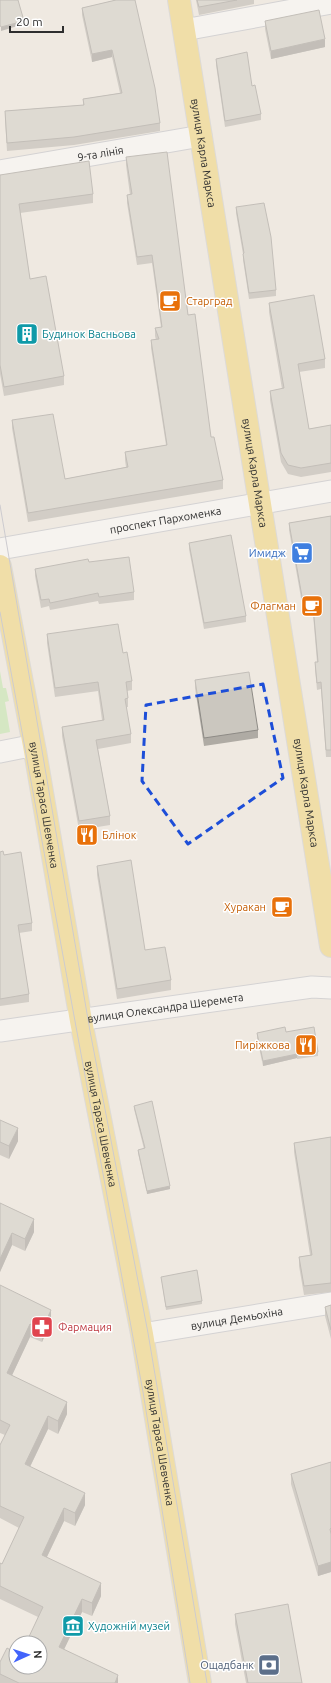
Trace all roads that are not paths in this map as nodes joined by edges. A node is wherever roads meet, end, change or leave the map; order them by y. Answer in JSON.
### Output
{"nodes":[{"id":1,"x":179,"y":0,"type":"edge"},
{"id":2,"x":331,"y":3,"type":"edge"},
{"id":3,"x":184,"y":30,"type":"junction"},
{"id":4,"x":201,"y":136,"type":"junction"},
{"id":5,"x":0,"y":172,"type":"edge"},
{"id":6,"x":331,"y":491,"type":"edge"},
{"id":7,"x":260,"y":502,"type":"junction"},
{"id":8,"x":0,"y":549,"type":"edge"},
{"id":9,"x":0,"y":566,"type":"edge"},
{"id":10,"x":35,"y":751,"type":"junction"},
{"id":11,"x":0,"y":752,"type":"edge"},
{"id":12,"x":331,"y":946,"type":"edge"},
{"id":13,"x":331,"y":988,"type":"edge"},
{"id":14,"x":81,"y":1021,"type":"junction"},
{"id":15,"x":0,"y":1031,"type":"edge"},
{"id":16,"x":331,"y":1303,"type":"edge"},
{"id":17,"x":142,"y":1334,"type":"junction"},
{"id":18,"x":200,"y":1683,"type":"edge"}],
"edges":[{"from":1,"to":3,"type":"main road","name":"вулиця Карла Маркса"},
{"from":2,"to":3,"type":"street"},
{"from":3,"to":4,"type":"main road","name":"вулиця Карла Маркса"},
{"from":4,"to":5,"type":"street","name":"9-та лінія"},
{"from":4,"to":7,"type":"main road","name":"вулиця Карла Маркса"},
{"from":6,"to":7,"type":"street","name":"проспект Пархоменка"},
{"from":7,"to":8,"type":"street","name":"проспект Пархоменка"},
{"from":7,"to":12,"type":"main road","name":"вулиця Карла Маркса"},
{"from":9,"to":10,"type":"main road","name":"вулиця Тараса Шевченка"},
{"from":10,"to":11,"type":"street"},
{"from":10,"to":14,"type":"main road","name":"вулиця Тараса Шевченка"},
{"from":13,"to":14,"type":"street","name":"вулиця Олександра Шеремета"},
{"from":14,"to":15,"type":"street","name":"вулиця Олександра Шеремета"},
{"from":14,"to":17,"type":"main road","name":"вулиця Тараса Шевченка"},
{"from":16,"to":17,"type":"street","name":"вулиця Демьохіна"},
{"from":17,"to":18,"type":"main road","name":"вулиця Тараса Шевченка"}]}
